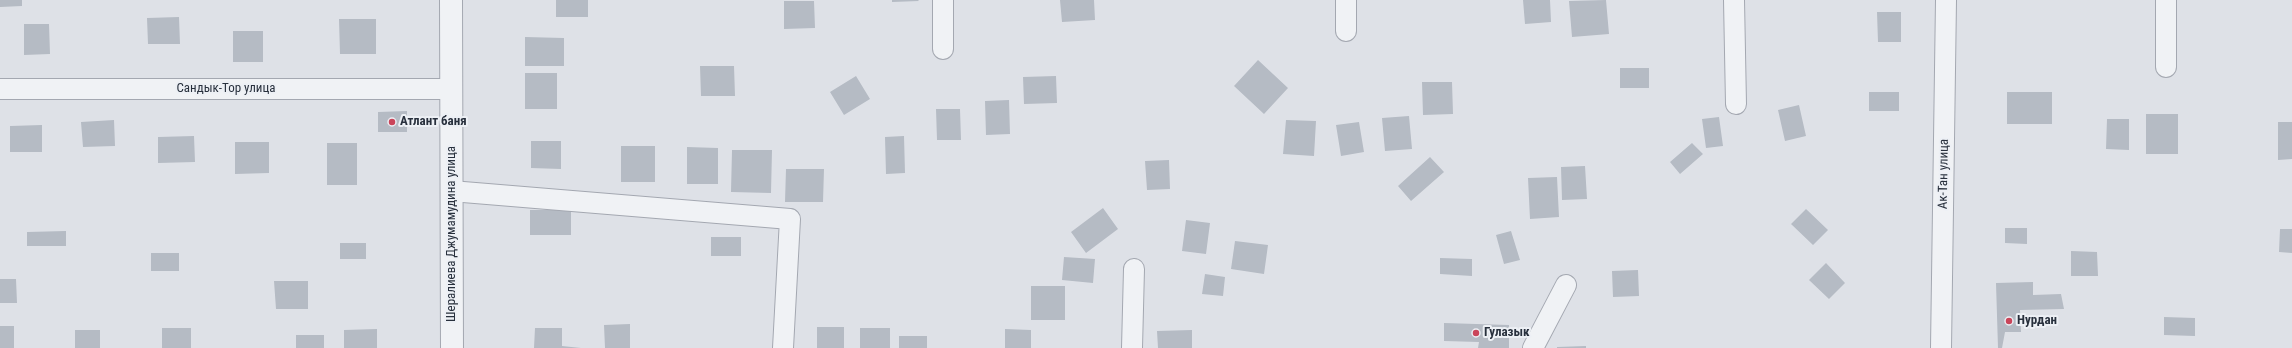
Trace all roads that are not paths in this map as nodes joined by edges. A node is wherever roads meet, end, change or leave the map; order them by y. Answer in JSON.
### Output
{"nodes":[{"id":1,"x":451,"y":0,"type":"edge"},
{"id":2,"x":943,"y":0,"type":"edge"},
{"id":3,"x":1346,"y":0,"type":"edge"},
{"id":4,"x":1734,"y":0,"type":"edge"},
{"id":5,"x":1946,"y":0,"type":"edge"},
{"id":6,"x":2166,"y":0,"type":"edge"},
{"id":7,"x":1346,"y":31,"type":"dead end"},
{"id":8,"x":943,"y":49,"type":"dead end"},
{"id":9,"x":2166,"y":67,"type":"dead end"},
{"id":10,"x":0,"y":89,"type":"edge"},
{"id":11,"x":451,"y":89,"type":"junction"},
{"id":12,"x":1736,"y":104,"type":"dead end"},
{"id":13,"x":451,"y":192,"type":"junction"},
{"id":14,"x":1134,"y":270,"type":"dead end"},
{"id":15,"x":1566,"y":285,"type":"dead end"},
{"id":16,"x":452,"y":348,"type":"edge"},
{"id":17,"x":783,"y":348,"type":"edge"},
{"id":18,"x":1132,"y":348,"type":"edge"},
{"id":19,"x":1533,"y":348,"type":"edge"},
{"id":20,"x":1941,"y":348,"type":"edge"}],
"edges":[{"from":1,"to":11,"type":"street","name":"Шералиева Джумамудина улица"},
{"from":2,"to":8,"type":"street"},
{"from":3,"to":7,"type":"street"},
{"from":4,"to":12,"type":"street"},
{"from":5,"to":20,"type":"street","name":"Ак-Тан улица"},
{"from":6,"to":9,"type":"street"},
{"from":10,"to":11,"type":"street","name":"Сандык-Тор улица"},
{"from":11,"to":13,"type":"street","name":"Шералиева Джумамудина улица"},
{"from":13,"to":16,"type":"street","name":"Шералиева Джумамудина улица"},
{"from":13,"to":17,"type":"street"},
{"from":14,"to":18,"type":"street"},
{"from":15,"to":19,"type":"street"}]}
